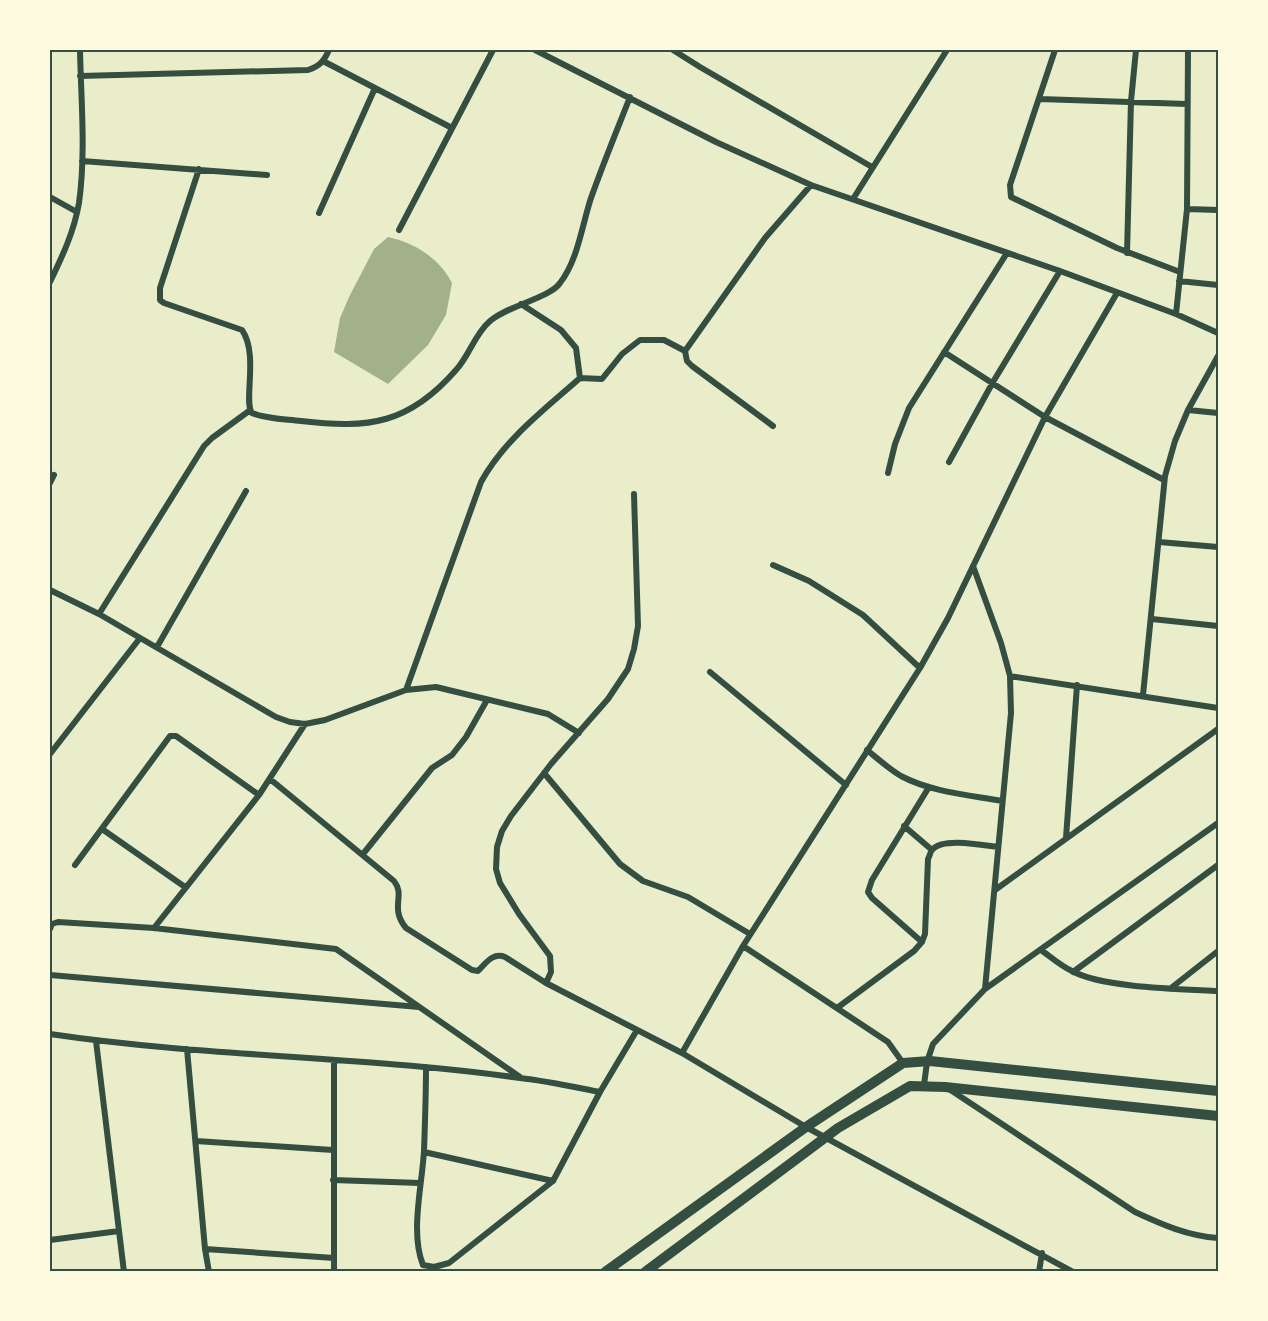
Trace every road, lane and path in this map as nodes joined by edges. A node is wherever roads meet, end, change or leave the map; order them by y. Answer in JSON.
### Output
{"nodes":[{"id":1,"x":80,"y":50,"type":"edge"},
{"id":2,"x":329,"y":50,"type":"edge"},
{"id":3,"x":493,"y":50,"type":"edge"},
{"id":4,"x":535,"y":50,"type":"edge"},
{"id":5,"x":674,"y":50,"type":"edge"},
{"id":6,"x":947,"y":50,"type":"edge"},
{"id":7,"x":1055,"y":50,"type":"edge"},
{"id":8,"x":1136,"y":50,"type":"edge"},
{"id":9,"x":1188,"y":50,"type":"edge"},
{"id":10,"x":323,"y":61,"type":"junction"},
{"id":11,"x":80,"y":76,"type":"junction"},
{"id":12,"x":375,"y":88,"type":"junction"},
{"id":13,"x":630,"y":97,"type":"junction"},
{"id":14,"x":1040,"y":99,"type":"junction"},
{"id":15,"x":1131,"y":100,"type":"junction"},
{"id":16,"x":1187,"y":104,"type":"junction"},
{"id":17,"x":452,"y":128,"type":"junction"},
{"id":18,"x":82,"y":161,"type":"junction"},
{"id":19,"x":872,"y":167,"type":"junction"},
{"id":20,"x":199,"y":169,"type":"junction"},
{"id":21,"x":267,"y":176,"type":"dead end"},
{"id":22,"x":811,"y":185,"type":"junction"},
{"id":23,"x":50,"y":197,"type":"edge"},
{"id":24,"x":853,"y":199,"type":"junction"},
{"id":25,"x":1187,"y":209,"type":"junction"},
{"id":26,"x":1218,"y":210,"type":"edge"},
{"id":27,"x":77,"y":212,"type":"junction"},
{"id":28,"x":319,"y":213,"type":"dead end"},
{"id":29,"x":399,"y":230,"type":"dead end"},
{"id":30,"x":1007,"y":253,"type":"junction"},
{"id":31,"x":1127,"y":253,"type":"junction"},
{"id":32,"x":1060,"y":271,"type":"junction"},
{"id":33,"x":1180,"y":272,"type":"junction"},
{"id":34,"x":1179,"y":281,"type":"junction"},
{"id":35,"x":50,"y":282,"type":"edge"},
{"id":36,"x":1218,"y":285,"type":"edge"},
{"id":37,"x":1117,"y":293,"type":"junction"},
{"id":38,"x":521,"y":304,"type":"junction"},
{"id":39,"x":1176,"y":314,"type":"junction"},
{"id":40,"x":1218,"y":333,"type":"edge"},
{"id":41,"x":685,"y":351,"type":"junction"},
{"id":42,"x":944,"y":352,"type":"junction"},
{"id":43,"x":1218,"y":356,"type":"edge"},
{"id":44,"x":580,"y":378,"type":"junction"},
{"id":45,"x":993,"y":382,"type":"junction"},
{"id":46,"x":1188,"y":410,"type":"junction"},
{"id":47,"x":249,"y":411,"type":"junction"},
{"id":48,"x":1218,"y":413,"type":"edge"},
{"id":49,"x":1045,"y":417,"type":"junction"},
{"id":50,"x":773,"y":426,"type":"dead end"},
{"id":51,"x":950,"y":462,"type":"dead end"},
{"id":52,"x":888,"y":473,"type":"dead end"},
{"id":53,"x":54,"y":475,"type":"dead end"},
{"id":54,"x":1164,"y":480,"type":"junction"},
{"id":55,"x":50,"y":483,"type":"edge"},
{"id":56,"x":246,"y":491,"type":"dead end"},
{"id":57,"x":634,"y":494,"type":"dead end"},
{"id":58,"x":1159,"y":542,"type":"junction"},
{"id":59,"x":1218,"y":547,"type":"edge"},
{"id":60,"x":773,"y":565,"type":"dead end"},
{"id":61,"x":973,"y":566,"type":"junction"},
{"id":62,"x":50,"y":590,"type":"edge"},
{"id":63,"x":99,"y":614,"type":"junction"},
{"id":64,"x":1152,"y":619,"type":"junction"},
{"id":65,"x":1218,"y":626,"type":"edge"},
{"id":66,"x":140,"y":638,"type":"junction"},
{"id":67,"x":157,"y":647,"type":"junction"},
{"id":68,"x":920,"y":668,"type":"junction"},
{"id":69,"x":710,"y":672,"type":"dead end"},
{"id":70,"x":1010,"y":676,"type":"junction"},
{"id":71,"x":1077,"y":685,"type":"junction"},
{"id":72,"x":406,"y":690,"type":"junction"},
{"id":73,"x":1143,"y":695,"type":"junction"},
{"id":74,"x":488,"y":700,"type":"junction"},
{"id":75,"x":1218,"y":708,"type":"edge"},
{"id":76,"x":305,"y":724,"type":"junction"},
{"id":77,"x":1218,"y":729,"type":"edge"},
{"id":78,"x":579,"y":733,"type":"junction"},
{"id":79,"x":867,"y":750,"type":"junction"},
{"id":80,"x":50,"y":754,"type":"edge"},
{"id":81,"x":544,"y":773,"type":"junction"},
{"id":82,"x":270,"y":779,"type":"junction"},
{"id":83,"x":846,"y":785,"type":"junction"},
{"id":84,"x":929,"y":787,"type":"junction"},
{"id":85,"x":259,"y":795,"type":"junction"},
{"id":86,"x":1002,"y":801,"type":"junction"},
{"id":87,"x":1218,"y":823,"type":"edge"},
{"id":88,"x":904,"y":826,"type":"junction"},
{"id":89,"x":102,"y":829,"type":"junction"},
{"id":90,"x":1066,"y":838,"type":"junction"},
{"id":91,"x":997,"y":847,"type":"junction"},
{"id":92,"x":932,"y":850,"type":"junction"},
{"id":93,"x":363,"y":854,"type":"junction"},
{"id":94,"x":75,"y":865,"type":"dead end"},
{"id":95,"x":1218,"y":865,"type":"edge"},
{"id":96,"x":185,"y":887,"type":"junction"},
{"id":97,"x":995,"y":891,"type":"junction"},
{"id":98,"x":154,"y":928,"type":"junction"},
{"id":99,"x":50,"y":929,"type":"edge"},
{"id":100,"x":750,"y":934,"type":"junction"},
{"id":101,"x":922,"y":942,"type":"junction"},
{"id":102,"x":743,"y":945,"type":"junction"},
{"id":103,"x":1041,"y":950,"type":"junction"},
{"id":104,"x":1218,"y":951,"type":"edge"},
{"id":105,"x":1073,"y":972,"type":"junction"},
{"id":106,"x":50,"y":975,"type":"edge"},
{"id":107,"x":546,"y":983,"type":"junction"},
{"id":108,"x":985,"y":988,"type":"junction"},
{"id":109,"x":1171,"y":988,"type":"junction"},
{"id":110,"x":1218,"y":991,"type":"edge"},
{"id":111,"x":419,"y":1007,"type":"junction"},
{"id":112,"x":837,"y":1008,"type":"junction"},
{"id":113,"x":637,"y":1030,"type":"junction"},
{"id":114,"x":50,"y":1034,"type":"edge"},
{"id":115,"x":96,"y":1041,"type":"junction"},
{"id":116,"x":187,"y":1049,"type":"junction"},
{"id":117,"x":682,"y":1053,"type":"junction"},
{"id":118,"x":334,"y":1061,"type":"junction"},
{"id":119,"x":927,"y":1062,"type":"junction"},
{"id":120,"x":903,"y":1063,"type":"junction"},
{"id":121,"x":426,"y":1067,"type":"junction"},
{"id":122,"x":521,"y":1078,"type":"junction"},
{"id":123,"x":924,"y":1085,"type":"junction"},
{"id":124,"x":945,"y":1087,"type":"junction"},
{"id":125,"x":1218,"y":1091,"type":"edge"},
{"id":126,"x":600,"y":1092,"type":"junction"},
{"id":127,"x":1218,"y":1116,"type":"edge"},
{"id":128,"x":806,"y":1127,"type":"junction"},
{"id":129,"x":826,"y":1137,"type":"junction"},
{"id":130,"x":196,"y":1141,"type":"junction"},
{"id":131,"x":333,"y":1150,"type":"junction"},
{"id":132,"x":424,"y":1152,"type":"junction"},
{"id":133,"x":333,"y":1180,"type":"junction"},
{"id":134,"x":553,"y":1181,"type":"junction"},
{"id":135,"x":420,"y":1183,"type":"junction"},
{"id":136,"x":119,"y":1231,"type":"junction"},
{"id":137,"x":1218,"y":1238,"type":"edge"},
{"id":138,"x":50,"y":1240,"type":"edge"},
{"id":139,"x":205,"y":1249,"type":"junction"},
{"id":140,"x":1042,"y":1253,"type":"junction"},
{"id":141,"x":334,"y":1258,"type":"junction"},
{"id":142,"x":124,"y":1272,"type":"edge"},
{"id":143,"x":209,"y":1272,"type":"edge"},
{"id":144,"x":334,"y":1272,"type":"edge"},
{"id":145,"x":605,"y":1272,"type":"edge"},
{"id":146,"x":645,"y":1272,"type":"edge"},
{"id":147,"x":1039,"y":1272,"type":"edge"},
{"id":148,"x":1073,"y":1272,"type":"edge"}],
"edges":[{"from":1,"to":11,"type":"street"},
{"from":2,"to":10,"type":"street"},
{"from":3,"to":17,"type":"street"},
{"from":4,"to":13,"type":"street"},
{"from":5,"to":19,"type":"street"},
{"from":6,"to":19,"type":"street"},
{"from":7,"to":14,"type":"street"},
{"from":8,"to":15,"type":"street"},
{"from":9,"to":16,"type":"street"},
{"from":10,"to":11,"type":"street"},
{"from":10,"to":12,"type":"street"},
{"from":11,"to":18,"type":"street"},
{"from":12,"to":17,"type":"street"},
{"from":12,"to":28,"type":"street"},
{"from":13,"to":22,"type":"street"},
{"from":13,"to":38,"type":"street"},
{"from":14,"to":15,"type":"street"},
{"from":14,"to":31,"type":"street"},
{"from":15,"to":16,"type":"street"},
{"from":15,"to":31,"type":"street"},
{"from":16,"to":25,"type":"street"},
{"from":17,"to":29,"type":"street"},
{"from":18,"to":20,"type":"street"},
{"from":18,"to":27,"type":"street"},
{"from":19,"to":24,"type":"street"},
{"from":20,"to":21,"type":"street"},
{"from":20,"to":47,"type":"street"},
{"from":22,"to":24,"type":"street"},
{"from":22,"to":41,"type":"street"},
{"from":23,"to":27,"type":"street"},
{"from":24,"to":30,"type":"street"},
{"from":25,"to":26,"type":"street"},
{"from":25,"to":33,"type":"street"},
{"from":27,"to":35,"type":"street"},
{"from":30,"to":32,"type":"street"},
{"from":30,"to":42,"type":"street"},
{"from":31,"to":33,"type":"street"},
{"from":32,"to":37,"type":"street"},
{"from":32,"to":45,"type":"street"},
{"from":33,"to":34,"type":"street"},
{"from":34,"to":36,"type":"street"},
{"from":34,"to":39,"type":"street"},
{"from":37,"to":39,"type":"street"},
{"from":37,"to":49,"type":"street"},
{"from":38,"to":44,"type":"street"},
{"from":38,"to":47,"type":"street"},
{"from":39,"to":40,"type":"street"},
{"from":41,"to":44,"type":"street"},
{"from":41,"to":50,"type":"street"},
{"from":42,"to":45,"type":"street"},
{"from":42,"to":52,"type":"street"},
{"from":43,"to":46,"type":"street"},
{"from":44,"to":72,"type":"street"},
{"from":45,"to":49,"type":"street"},
{"from":45,"to":51,"type":"street"},
{"from":46,"to":48,"type":"street"},
{"from":46,"to":54,"type":"street"},
{"from":47,"to":63,"type":"street"},
{"from":49,"to":54,"type":"street"},
{"from":49,"to":61,"type":"street"},
{"from":53,"to":55,"type":"street"},
{"from":54,"to":58,"type":"street"},
{"from":56,"to":67,"type":"street"},
{"from":57,"to":78,"type":"street"},
{"from":58,"to":59,"type":"street"},
{"from":58,"to":64,"type":"street"},
{"from":60,"to":68,"type":"street"},
{"from":61,"to":68,"type":"street"},
{"from":61,"to":70,"type":"street"},
{"from":62,"to":63,"type":"street"},
{"from":63,"to":66,"type":"street"},
{"from":64,"to":65,"type":"street"},
{"from":64,"to":73,"type":"street"},
{"from":66,"to":67,"type":"street"},
{"from":66,"to":80,"type":"street"},
{"from":67,"to":76,"type":"street"},
{"from":68,"to":79,"type":"street"},
{"from":69,"to":83,"type":"street"},
{"from":70,"to":71,"type":"street"},
{"from":70,"to":86,"type":"street"},
{"from":71,"to":73,"type":"street"},
{"from":71,"to":90,"type":"street"},
{"from":72,"to":74,"type":"street"},
{"from":72,"to":76,"type":"street"},
{"from":73,"to":75,"type":"street"},
{"from":74,"to":78,"type":"street"},
{"from":74,"to":93,"type":"street"},
{"from":76,"to":82,"type":"street"},
{"from":77,"to":90,"type":"street"},
{"from":78,"to":81,"type":"street"},
{"from":79,"to":83,"type":"street"},
{"from":79,"to":84,"type":"street"},
{"from":81,"to":100,"type":"street"},
{"from":81,"to":107,"type":"street"},
{"from":82,"to":85,"type":"street"},
{"from":82,"to":93,"type":"street"},
{"from":83,"to":100,"type":"street"},
{"from":84,"to":86,"type":"street"},
{"from":84,"to":88,"type":"street"},
{"from":85,"to":89,"type":"street"},
{"from":85,"to":96,"type":"street"},
{"from":86,"to":91,"type":"street"},
{"from":87,"to":103,"type":"street"},
{"from":88,"to":92,"type":"street"},
{"from":88,"to":101,"type":"street"},
{"from":89,"to":94,"type":"street"},
{"from":89,"to":96,"type":"street"},
{"from":90,"to":97,"type":"street"},
{"from":91,"to":92,"type":"street"},
{"from":91,"to":97,"type":"street"},
{"from":92,"to":101,"type":"street"},
{"from":93,"to":107,"type":"street"},
{"from":95,"to":105,"type":"street"},
{"from":96,"to":98,"type":"street"},
{"from":97,"to":108,"type":"street"},
{"from":98,"to":99,"type":"street"},
{"from":98,"to":111,"type":"street"},
{"from":100,"to":102,"type":"street"},
{"from":101,"to":112,"type":"street"},
{"from":102,"to":112,"type":"street"},
{"from":102,"to":117,"type":"street"},
{"from":103,"to":105,"type":"street"},
{"from":103,"to":108,"type":"street"},
{"from":104,"to":109,"type":"street"},
{"from":105,"to":109,"type":"street"},
{"from":106,"to":111,"type":"street"},
{"from":107,"to":113,"type":"street"},
{"from":108,"to":119,"type":"street"},
{"from":109,"to":110,"type":"street"},
{"from":111,"to":122,"type":"street"},
{"from":112,"to":120,"type":"street"},
{"from":113,"to":117,"type":"street"},
{"from":113,"to":126,"type":"street"},
{"from":114,"to":115,"type":"street"},
{"from":115,"to":116,"type":"street"},
{"from":115,"to":136,"type":"street"},
{"from":116,"to":118,"type":"street"},
{"from":116,"to":130,"type":"street"},
{"from":117,"to":128,"type":"street"},
{"from":118,"to":121,"type":"street"},
{"from":118,"to":131,"type":"street"},
{"from":119,"to":120,"type":"street"},
{"from":119,"to":123,"type":"street"},
{"from":119,"to":125,"type":"street"},
{"from":120,"to":128,"type":"street"},
{"from":121,"to":122,"type":"street"},
{"from":121,"to":132,"type":"street"},
{"from":122,"to":126,"type":"street"},
{"from":123,"to":124,"type":"street"},
{"from":123,"to":129,"type":"street"},
{"from":124,"to":127,"type":"street"},
{"from":124,"to":137,"type":"street"},
{"from":126,"to":134,"type":"street"},
{"from":128,"to":129,"type":"street"},
{"from":128,"to":145,"type":"street"},
{"from":129,"to":140,"type":"street"},
{"from":129,"to":146,"type":"street"},
{"from":130,"to":131,"type":"street"},
{"from":130,"to":139,"type":"street"},
{"from":131,"to":133,"type":"street"},
{"from":132,"to":134,"type":"street"},
{"from":132,"to":135,"type":"street"},
{"from":133,"to":135,"type":"street"},
{"from":133,"to":141,"type":"street"},
{"from":134,"to":135,"type":"street"},
{"from":136,"to":138,"type":"street"},
{"from":136,"to":142,"type":"street"},
{"from":139,"to":141,"type":"street"},
{"from":139,"to":143,"type":"street"},
{"from":140,"to":147,"type":"street"},
{"from":140,"to":148,"type":"street"},
{"from":141,"to":144,"type":"street"}]}
